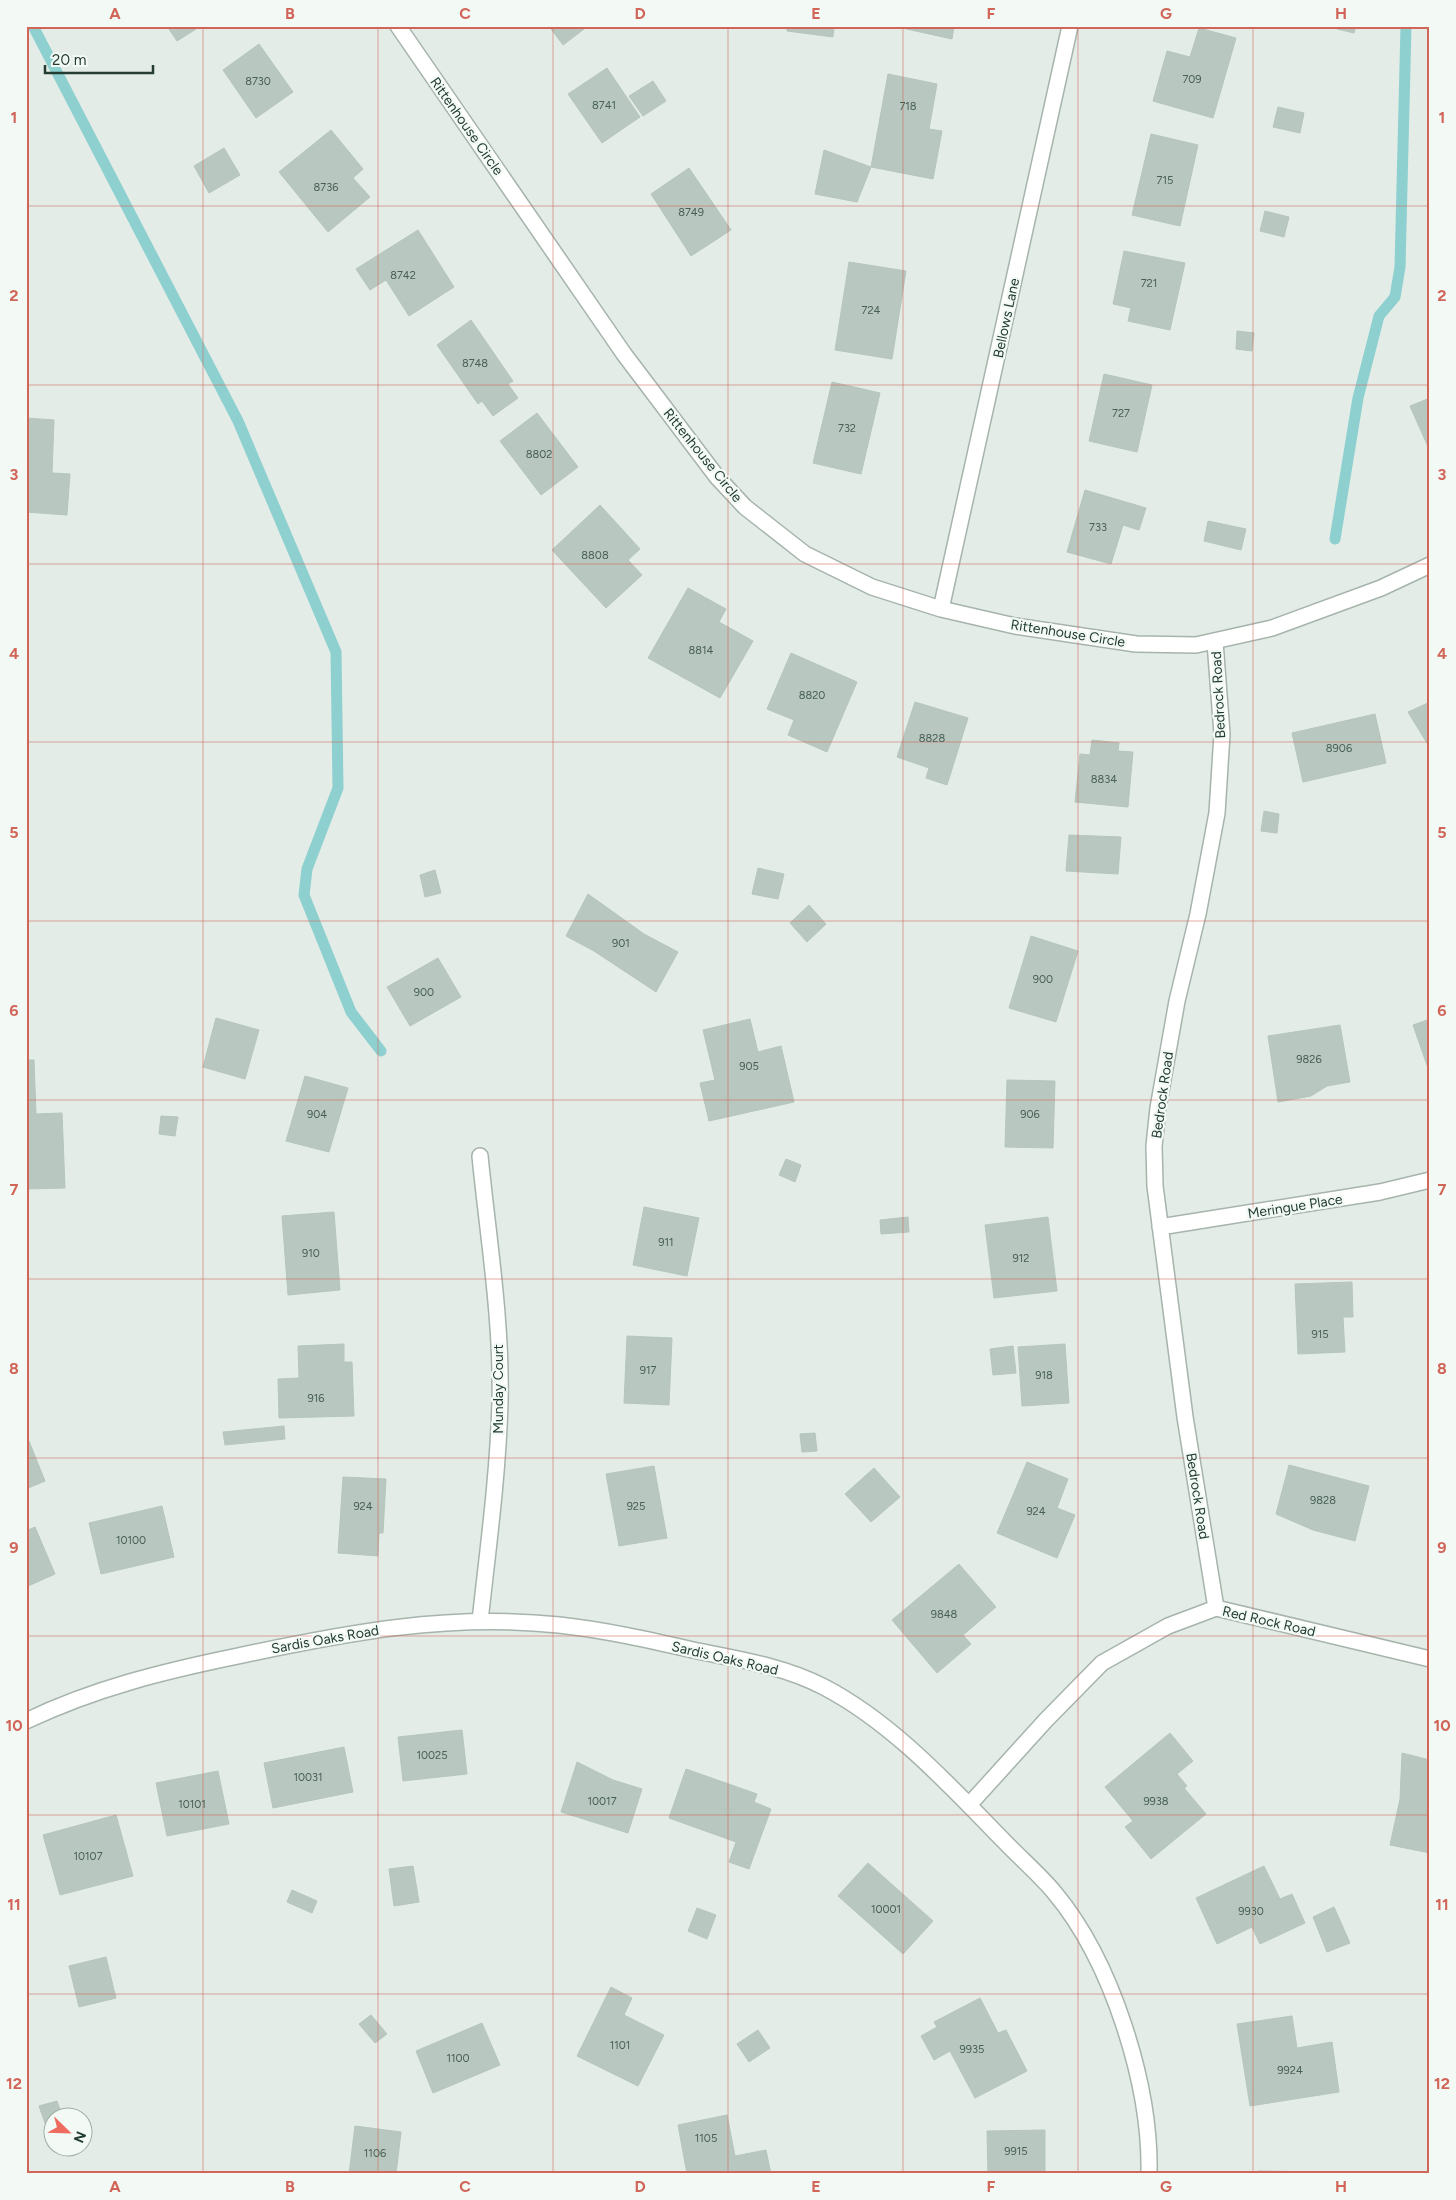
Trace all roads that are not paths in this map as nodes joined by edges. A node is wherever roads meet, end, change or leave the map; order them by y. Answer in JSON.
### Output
{"nodes":[{"id":1,"x":398,"y":26,"type":"edge"},
{"id":2,"x":1070,"y":26,"type":"edge"},
{"id":3,"x":1430,"y":565,"type":"edge"},
{"id":4,"x":941,"y":609,"type":"junction"},
{"id":5,"x":1215,"y":642,"type":"junction"},
{"id":6,"x":480,"y":1156,"type":"dead end"},
{"id":7,"x":1430,"y":1180,"type":"edge"},
{"id":8,"x":1160,"y":1227,"type":"junction"},
{"id":9,"x":1216,"y":1608,"type":"junction"},
{"id":10,"x":480,"y":1621,"type":"junction"},
{"id":11,"x":1430,"y":1659,"type":"edge"},
{"id":12,"x":26,"y":1722,"type":"edge"},
{"id":13,"x":969,"y":1805,"type":"junction"},
{"id":14,"x":1149,"y":2174,"type":"edge"}],
"edges":[{"from":1,"to":4,"type":"street","name":"Rittenhouse Circle"},
{"from":2,"to":4,"type":"street","name":"Bellows Lane"},
{"from":3,"to":5,"type":"street","name":"Rittenhouse Circle"},
{"from":4,"to":5,"type":"street","name":"Rittenhouse Circle"},
{"from":5,"to":8,"type":"street","name":"Bedrock Road"},
{"from":6,"to":10,"type":"street","name":"Munday Court"},
{"from":7,"to":8,"type":"street","name":"Meringue Place"},
{"from":8,"to":9,"type":"street","name":"Bedrock Road"},
{"from":9,"to":11,"type":"street","name":"Red Rock Road"},
{"from":9,"to":13,"type":"street","name":"Red Rock Road"},
{"from":10,"to":12,"type":"street","name":"Sardis Oaks Road"},
{"from":10,"to":13,"type":"street","name":"Sardis Oaks Road"},
{"from":13,"to":14,"type":"street","name":"Sardis Oaks Road"}]}
